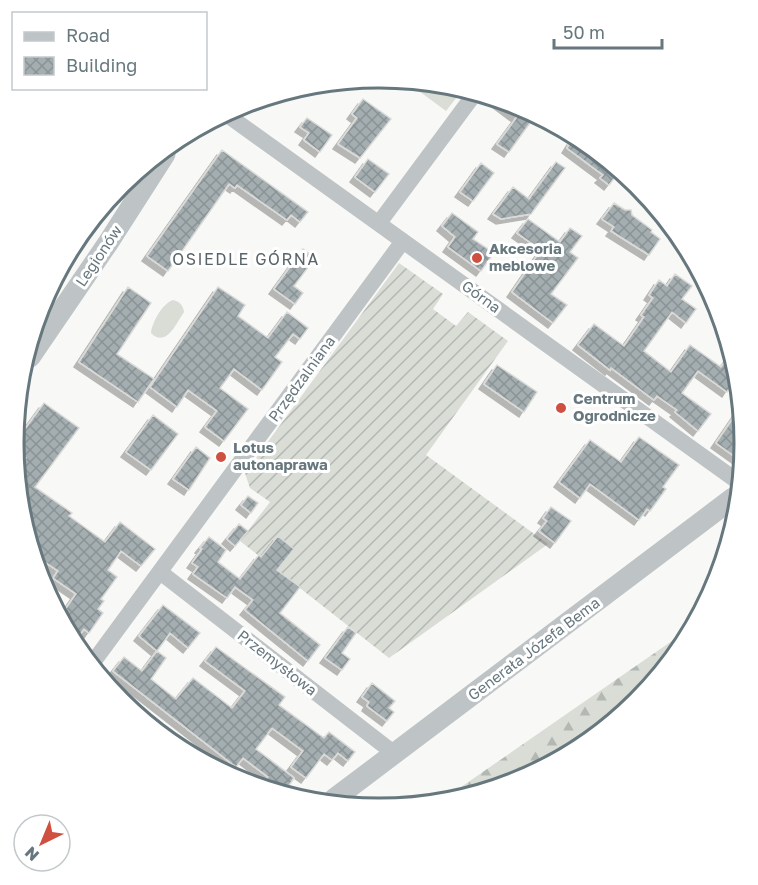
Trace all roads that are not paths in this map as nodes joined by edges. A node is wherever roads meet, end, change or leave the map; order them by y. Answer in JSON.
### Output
{"nodes":[{"id":1,"x":470,"y":100,"type":"edge"},
{"id":2,"x":233,"y":119,"type":"edge"},
{"id":3,"x":158,"y":165,"type":"edge"},
{"id":4,"x":379,"y":223,"type":"junction"},
{"id":5,"x":403,"y":241,"type":"junction"},
{"id":6,"x":38,"y":346,"type":"edge"},
{"id":7,"x":732,"y":477,"type":"edge"},
{"id":8,"x":729,"y":502,"type":"edge"},
{"id":9,"x":160,"y":572,"type":"junction"},
{"id":10,"x":96,"y":658,"type":"edge"},
{"id":11,"x":395,"y":754,"type":"junction"},
{"id":12,"x":340,"y":795,"type":"edge"}],
"edges":[{"from":1,"to":4,"type":"street"},
{"from":2,"to":4,"type":"street","name":"Górna"},
{"from":3,"to":6,"type":"street","name":"Legionów"},
{"from":4,"to":5,"type":"street","name":"Górna"},
{"from":5,"to":7,"type":"street","name":"Górna"},
{"from":5,"to":9,"type":"street","name":"Przędzalniana"},
{"from":8,"to":11,"type":"street","name":"Generała Józefa Bema"},
{"from":9,"to":10,"type":"street","name":"Przędzalniana"},
{"from":9,"to":11,"type":"street","name":"Przemysłowa"},
{"from":11,"to":12,"type":"street","name":"Generała Józefa Bema"}]}
